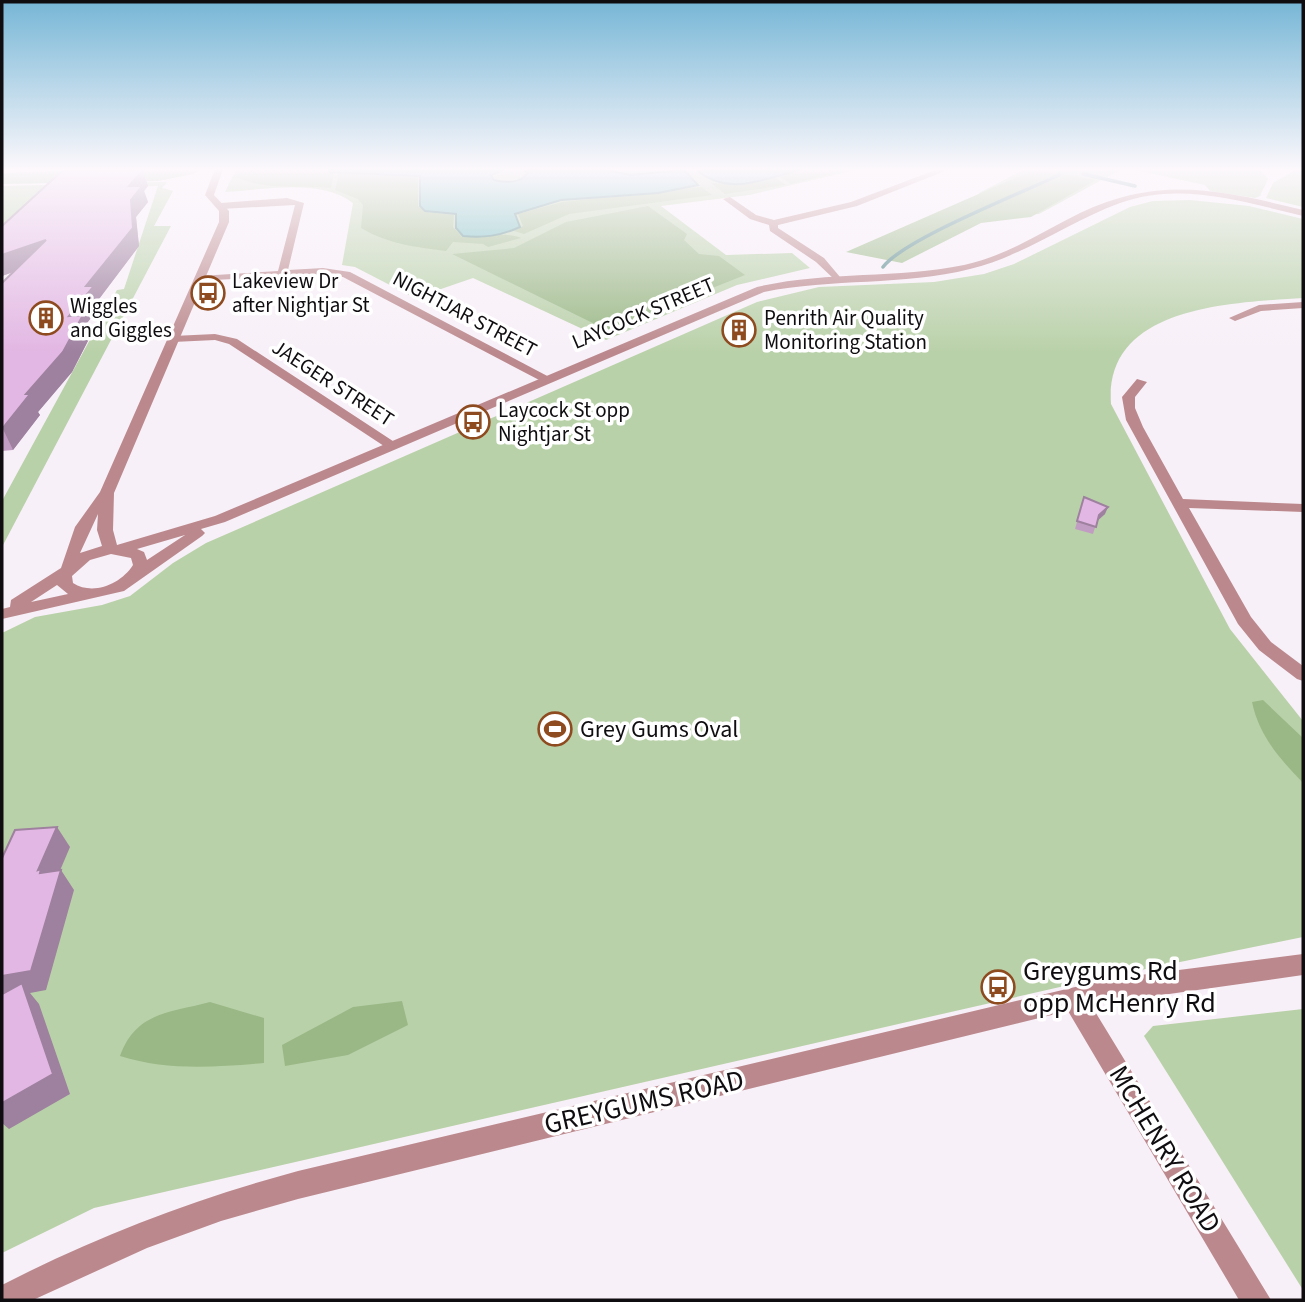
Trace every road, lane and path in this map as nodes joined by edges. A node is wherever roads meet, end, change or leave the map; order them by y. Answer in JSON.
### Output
{"nodes":[{"id":1,"x":220,"y":230,"type":"edge"},
{"id":2,"x":293,"y":230,"type":"edge"},
{"id":3,"x":774,"y":230,"type":"edge"},
{"id":4,"x":1056,"y":230,"type":"edge"},
{"id":5,"x":282,"y":274,"type":"junction"},
{"id":6,"x":835,"y":277,"type":"junction"},
{"id":7,"x":199,"y":279,"type":"junction"},
{"id":8,"x":1303,"y":305,"type":"edge"},
{"id":9,"x":1235,"y":318,"type":"dead end"},
{"id":10,"x":173,"y":339,"type":"junction"},
{"id":11,"x":547,"y":379,"type":"junction"},
{"id":12,"x":1141,"y":382,"type":"dead end"},
{"id":13,"x":392,"y":445,"type":"junction"},
{"id":14,"x":107,"y":493,"type":"junction"},
{"id":15,"x":1180,"y":503,"type":"junction"},
{"id":16,"x":1303,"y":508,"type":"edge"},
{"id":17,"x":220,"y":519,"type":"junction"},
{"id":18,"x":116,"y":549,"type":"junction"},
{"id":19,"x":67,"y":569,"type":"junction"},
{"id":20,"x":134,"y":577,"type":"junction"},
{"id":21,"x":97,"y":593,"type":"junction"},
{"id":22,"x":2,"y":613,"type":"edge"},
{"id":23,"x":1303,"y":675,"type":"edge"},
{"id":24,"x":1303,"y":964,"type":"edge"},
{"id":25,"x":1074,"y":999,"type":"junction"},
{"id":26,"x":3,"y":1300,"type":"edge"},
{"id":27,"x":1256,"y":1300,"type":"edge"}],
"edges":[{"from":1,"to":7,"type":"street"},
{"from":2,"to":5,"type":"street"},
{"from":3,"to":6,"type":"street"},
{"from":4,"to":6,"type":"street","name":"LAYCOCK STREET"},
{"from":5,"to":7,"type":"street","name":"NIGHTJAR STREET"},
{"from":5,"to":11,"type":"street","name":"NIGHTJAR STREET"},
{"from":6,"to":11,"type":"street","name":"LAYCOCK STREET"},
{"from":7,"to":10,"type":"street"},
{"from":8,"to":9,"type":"street"},
{"from":10,"to":13,"type":"street","name":"JAEGER STREET"},
{"from":10,"to":14,"type":"street"},
{"from":11,"to":13,"type":"street","name":"LAYCOCK STREET"},
{"from":12,"to":15,"type":"street"},
{"from":13,"to":17,"type":"street","name":"LAYCOCK STREET"},
{"from":14,"to":18,"type":"street"},
{"from":14,"to":19,"type":"street"},
{"from":15,"to":16,"type":"street"},
{"from":15,"to":23,"type":"street"},
{"from":17,"to":18,"type":"street","name":"LAYCOCK STREET"},
{"from":17,"to":20,"type":"street","name":"LAYCOCK STREET"},
{"from":18,"to":19,"type":"street","name":"LAYCOCK STREET"},
{"from":18,"to":20,"type":"street"},
{"from":19,"to":21,"type":"street"},
{"from":19,"to":22,"type":"street"},
{"from":20,"to":21,"type":"street","name":"LAYCOCK STREET"},
{"from":21,"to":22,"type":"street"},
{"from":24,"to":25,"type":"street","name":"GREYGUMS ROAD"},
{"from":25,"to":26,"type":"street","name":"GREYGUMS ROAD"},
{"from":25,"to":27,"type":"street","name":"MCHENRY ROAD"}]}
